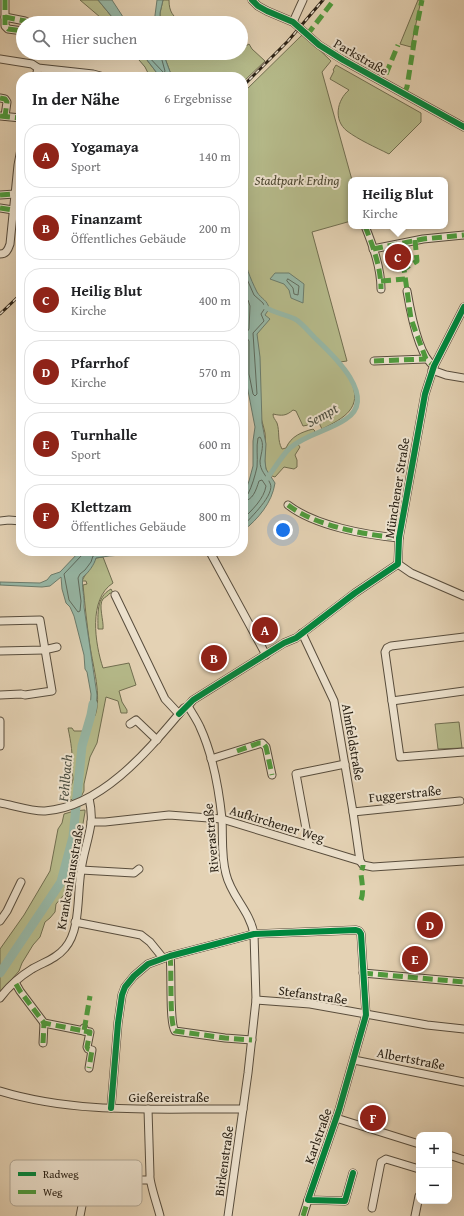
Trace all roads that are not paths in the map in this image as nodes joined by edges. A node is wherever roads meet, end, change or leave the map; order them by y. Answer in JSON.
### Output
{"nodes":[{"id":1,"x":5,"y":0,"type":"edge"},
{"id":2,"x":252,"y":0,"type":"edge"},
{"id":3,"x":303,"y":0,"type":"edge"},
{"id":4,"x":5,"y":17,"type":"junction"},
{"id":5,"x":16,"y":19,"type":"edge"},
{"id":6,"x":293,"y":22,"type":"junction"},
{"id":7,"x":16,"y":30,"type":"edge"},
{"id":8,"x":0,"y":59,"type":"edge"},
{"id":9,"x":38,"y":68,"type":"junction"},
{"id":10,"x":37,"y":72,"type":"edge"},
{"id":11,"x":75,"y":72,"type":"edge"},
{"id":12,"x":0,"y":98,"type":"edge"},
{"id":13,"x":2,"y":116,"type":"edge"},
{"id":14,"x":16,"y":117,"type":"edge"},
{"id":15,"x":464,"y":128,"type":"edge"},
{"id":16,"x":16,"y":186,"type":"edge"},
{"id":17,"x":15,"y":194,"type":"junction"},
{"id":18,"x":0,"y":195,"type":"edge"},
{"id":19,"x":0,"y":208,"type":"edge"},
{"id":20,"x":14,"y":210,"type":"junction"},
{"id":21,"x":366,"y":229,"type":"edge"},
{"id":22,"x":464,"y":235,"type":"edge"},
{"id":23,"x":373,"y":249,"type":"junction"},
{"id":24,"x":0,"y":254,"type":"edge"},
{"id":25,"x":381,"y":289,"type":"dead end"},
{"id":26,"x":407,"y":291,"type":"dead end"},
{"id":27,"x":464,"y":307,"type":"edge"},
{"id":28,"x":426,"y":359,"type":"junction"},
{"id":29,"x":374,"y":361,"type":"dead end"},
{"id":30,"x":433,"y":368,"type":"junction"},
{"id":31,"x":464,"y":378,"type":"edge"},
{"id":32,"x":288,"y":505,"type":"dead end"},
{"id":33,"x":0,"y":521,"type":"edge"},
{"id":34,"x":16,"y":521,"type":"edge"},
{"id":35,"x":400,"y":538,"type":"junction"},
{"id":36,"x":212,"y":556,"type":"edge"},
{"id":37,"x":398,"y":564,"type":"junction"},
{"id":38,"x":116,"y":595,"type":"dead end"},
{"id":39,"x":464,"y":596,"type":"edge"},
{"id":40,"x":0,"y":621,"type":"edge"},
{"id":41,"x":302,"y":633,"type":"junction"},
{"id":42,"x":464,"y":637,"type":"edge"},
{"id":43,"x":57,"y":647,"type":"dead end"},
{"id":44,"x":44,"y":650,"type":"junction"},
{"id":45,"x":0,"y":651,"type":"edge"},
{"id":46,"x":266,"y":655,"type":"junction"},
{"id":47,"x":464,"y":691,"type":"edge"},
{"id":48,"x":0,"y":695,"type":"edge"},
{"id":49,"x":392,"y":701,"type":"junction"},
{"id":50,"x":188,"y":706,"type":"junction"},
{"id":51,"x":179,"y":714,"type":"junction"},
{"id":52,"x":0,"y":721,"type":"edge"},
{"id":53,"x":130,"y":724,"type":"dead end"},
{"id":54,"x":1,"y":731,"type":"edge"},
{"id":55,"x":157,"y":740,"type":"junction"},
{"id":56,"x":0,"y":746,"type":"edge"},
{"id":57,"x":464,"y":752,"type":"edge"},
{"id":58,"x":211,"y":759,"type":"junction"},
{"id":59,"x":345,"y":764,"type":"junction"},
{"id":60,"x":272,"y":775,"type":"dead end"},
{"id":61,"x":88,"y":798,"type":"junction"},
{"id":62,"x":460,"y":801,"type":"dead end"},
{"id":63,"x":0,"y":803,"type":"edge"},
{"id":64,"x":353,"y":812,"type":"junction"},
{"id":65,"x":222,"y":819,"type":"junction"},
{"id":66,"x":91,"y":822,"type":"junction"},
{"id":67,"x":309,"y":845,"type":"junction"},
{"id":68,"x":360,"y":861,"type":"junction"},
{"id":69,"x":464,"y":861,"type":"edge"},
{"id":70,"x":139,"y":869,"type":"dead end"},
{"id":71,"x":81,"y":870,"type":"junction"},
{"id":72,"x":20,"y":882,"type":"dead end"},
{"id":73,"x":0,"y":921,"type":"edge"},
{"id":74,"x":75,"y":922,"type":"junction"},
{"id":75,"x":254,"y":934,"type":"junction"},
{"id":76,"x":167,"y":957,"type":"junction"},
{"id":77,"x":363,"y":972,"type":"junction"},
{"id":78,"x":464,"y":982,"type":"edge"},
{"id":79,"x":16,"y":984,"type":"dead end"},
{"id":80,"x":0,"y":998,"type":"edge"},
{"id":81,"x":256,"y":1000,"type":"junction"},
{"id":82,"x":366,"y":1015,"type":"junction"},
{"id":83,"x":44,"y":1024,"type":"junction"},
{"id":84,"x":464,"y":1029,"type":"edge"},
{"id":85,"x":252,"y":1040,"type":"junction"},
{"id":86,"x":43,"y":1043,"type":"dead end"},
{"id":87,"x":354,"y":1060,"type":"junction"},
{"id":88,"x":89,"y":1068,"type":"dead end"},
{"id":89,"x":464,"y":1082,"type":"edge"},
{"id":90,"x":0,"y":1091,"type":"edge"},
{"id":91,"x":111,"y":1108,"type":"junction"},
{"id":92,"x":148,"y":1109,"type":"junction"},
{"id":93,"x":243,"y":1109,"type":"junction"},
{"id":94,"x":336,"y":1118,"type":"junction"},
{"id":95,"x":416,"y":1143,"type":"edge"},
{"id":96,"x":452,"y":1156,"type":"edge"},
{"id":97,"x":464,"y":1160,"type":"edge"},
{"id":98,"x":416,"y":1168,"type":"edge"},
{"id":99,"x":353,"y":1173,"type":"dead end"},
{"id":100,"x":142,"y":1180,"type":"edge"},
{"id":101,"x":149,"y":1180,"type":"junction"},
{"id":102,"x":308,"y":1200,"type":"junction"},
{"id":103,"x":417,"y":1204,"type":"edge"},
{"id":104,"x":82,"y":1206,"type":"edge"},
{"id":105,"x":372,"y":1208,"type":"dead end"},
{"id":106,"x":80,"y":1216,"type":"edge"},
{"id":107,"x":160,"y":1216,"type":"edge"},
{"id":108,"x":228,"y":1216,"type":"edge"},
{"id":109,"x":303,"y":1216,"type":"edge"},
{"id":110,"x":414,"y":1216,"type":"edge"}],
"edges":[{"from":1,"to":4,"type":"street"},
{"from":2,"to":6,"type":"street","name":"Parkstraße"},
{"from":3,"to":6,"type":"street"},
{"from":4,"to":5,"type":"street"},
{"from":4,"to":7,"type":"street"},
{"from":6,"to":15,"type":"street","name":"Parkstraße"},
{"from":8,"to":9,"type":"street"},
{"from":9,"to":10,"type":"street"},
{"from":9,"to":11,"type":"street"},
{"from":12,"to":13,"type":"street"},
{"from":13,"to":14,"type":"street"},
{"from":16,"to":17,"type":"street"},
{"from":17,"to":18,"type":"street"},
{"from":17,"to":20,"type":"street"},
{"from":19,"to":20,"type":"street"},
{"from":20,"to":24,"type":"street"},
{"from":21,"to":23,"type":"street"},
{"from":22,"to":23,"type":"street"},
{"from":23,"to":25,"type":"street"},
{"from":26,"to":28,"type":"street"},
{"from":27,"to":30,"type":"street","name":"Münchener Straße"},
{"from":28,"to":29,"type":"street"},
{"from":28,"to":30,"type":"street"},
{"from":30,"to":31,"type":"street"},
{"from":30,"to":35,"type":"street","name":"Münchener Straße"},
{"from":32,"to":35,"type":"street"},
{"from":33,"to":34,"type":"street"},
{"from":35,"to":37,"type":"street","name":"Münchener Straße"},
{"from":36,"to":46,"type":"street"},
{"from":37,"to":39,"type":"street"},
{"from":37,"to":41,"type":"street"},
{"from":38,"to":51,"type":"street"},
{"from":40,"to":44,"type":"street"},
{"from":41,"to":46,"type":"street"},
{"from":41,"to":59,"type":"street","name":"Almfeldstraße"},
{"from":42,"to":49,"type":"street"},
{"from":43,"to":44,"type":"street"},
{"from":44,"to":45,"type":"street"},
{"from":44,"to":48,"type":"street"},
{"from":46,"to":50,"type":"street"},
{"from":47,"to":49,"type":"street"},
{"from":49,"to":57,"type":"street"},
{"from":50,"to":51,"type":"street"},
{"from":50,"to":58,"type":"street","name":"Riverastraße"},
{"from":51,"to":55,"type":"street"},
{"from":52,"to":54,"type":"street"},
{"from":53,"to":55,"type":"street"},
{"from":54,"to":56,"type":"street"},
{"from":55,"to":61,"type":"street"},
{"from":58,"to":60,"type":"street"},
{"from":58,"to":65,"type":"street","name":"Riverastraße"},
{"from":59,"to":64,"type":"street","name":"Almfeldstraße"},
{"from":59,"to":67,"type":"street"},
{"from":61,"to":63,"type":"street"},
{"from":61,"to":66,"type":"street","name":"Krankenhausstraße"},
{"from":62,"to":64,"type":"street","name":"Fuggerstraße"},
{"from":64,"to":68,"type":"street","name":"Almfeldstraße"},
{"from":65,"to":66,"type":"street","name":"Aufkirchener Weg"},
{"from":65,"to":67,"type":"street","name":"Aufkirchener Weg"},
{"from":65,"to":75,"type":"street","name":"Riverastraße"},
{"from":66,"to":71,"type":"street","name":"Krankenhausstraße"},
{"from":67,"to":68,"type":"street","name":"Aufkirchener Weg"},
{"from":68,"to":69,"type":"street","name":"Aufkirchener Weg"},
{"from":70,"to":71,"type":"street"},
{"from":71,"to":74,"type":"street","name":"Krankenhausstraße"},
{"from":72,"to":73,"type":"street"},
{"from":74,"to":76,"type":"street"},
{"from":74,"to":80,"type":"street","name":"Krankenhausstraße"},
{"from":75,"to":76,"type":"street"},
{"from":75,"to":77,"type":"street"},
{"from":75,"to":81,"type":"street","name":"Riverastraße"},
{"from":76,"to":85,"type":"street"},
{"from":76,"to":91,"type":"street"},
{"from":77,"to":78,"type":"street"},
{"from":77,"to":82,"type":"street"},
{"from":79,"to":83,"type":"street"},
{"from":81,"to":82,"type":"street","name":"Stefanstraße"},
{"from":81,"to":85,"type":"street","name":"Riverastraße"},
{"from":82,"to":84,"type":"street","name":"Stefanstraße"},
{"from":82,"to":87,"type":"street","name":"Karlstraße"},
{"from":83,"to":86,"type":"street"},
{"from":83,"to":88,"type":"street"},
{"from":85,"to":93,"type":"street","name":"Riverastraße"},
{"from":87,"to":89,"type":"street","name":"Albertstraße"},
{"from":87,"to":94,"type":"street","name":"Karlstraße"},
{"from":90,"to":91,"type":"street","name":"Gießereistraße"},
{"from":91,"to":92,"type":"street","name":"Gießereistraße"},
{"from":92,"to":93,"type":"street","name":"Gießereistraße"},
{"from":92,"to":101,"type":"street"},
{"from":93,"to":108,"type":"street","name":"Birkenstraße"},
{"from":94,"to":95,"type":"street"},
{"from":94,"to":102,"type":"street","name":"Karlstraße"},
{"from":96,"to":97,"type":"street"},
{"from":98,"to":105,"type":"street"},
{"from":99,"to":102,"type":"street"},
{"from":100,"to":101,"type":"street"},
{"from":101,"to":107,"type":"street"},
{"from":102,"to":109,"type":"street","name":"Karlstraße"},
{"from":103,"to":110,"type":"street"},
{"from":104,"to":106,"type":"street"}]}
